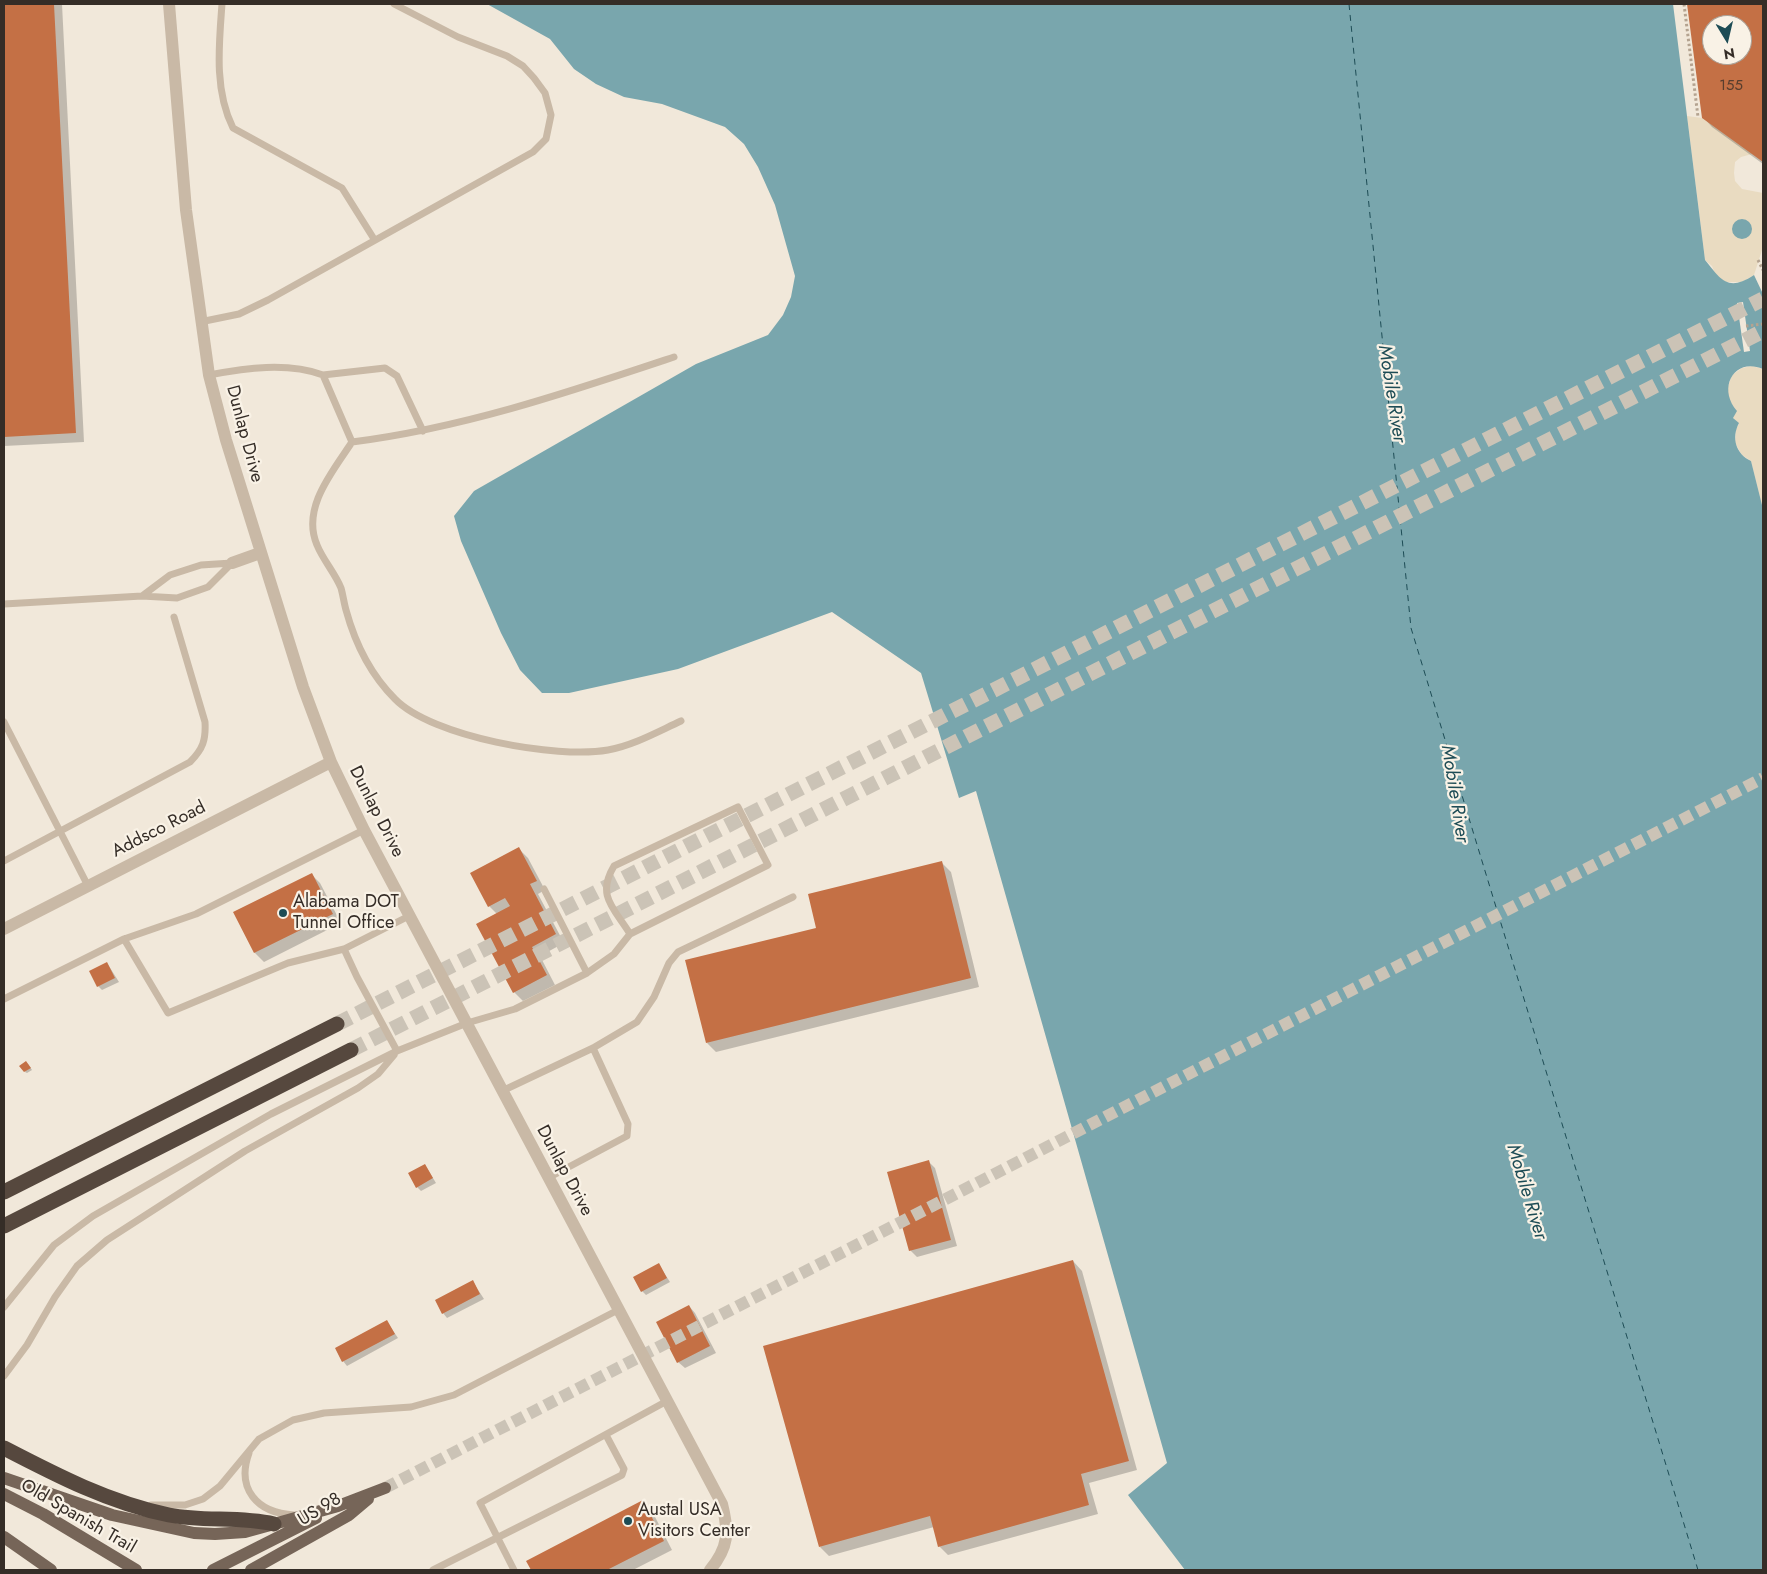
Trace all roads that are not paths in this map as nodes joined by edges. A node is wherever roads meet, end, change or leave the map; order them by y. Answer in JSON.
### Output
{"nodes":[{"id":1,"x":169,"y":4,"type":"edge"},
{"id":2,"x":222,"y":4,"type":"edge"},
{"id":3,"x":394,"y":4,"type":"edge"},
{"id":4,"x":374,"y":239,"type":"junction"},
{"id":5,"x":200,"y":322,"type":"junction"},
{"id":6,"x":674,"y":357,"type":"dead end"},
{"id":7,"x":209,"y":375,"type":"junction"},
{"id":8,"x":323,"y":375,"type":"junction"},
{"id":9,"x":423,"y":431,"type":"junction"},
{"id":10,"x":352,"y":442,"type":"junction"},
{"id":11,"x":260,"y":553,"type":"junction"},
{"id":12,"x":232,"y":563,"type":"junction"},
{"id":13,"x":142,"y":596,"type":"junction"},
{"id":14,"x":4,"y":604,"type":"edge"},
{"id":15,"x":174,"y":616,"type":"dead end"},
{"id":16,"x":682,"y":721,"type":"dead end"},
{"id":17,"x":4,"y":722,"type":"edge"},
{"id":18,"x":331,"y":762,"type":"junction"},
{"id":19,"x":364,"y":830,"type":"junction"},
{"id":20,"x":60,"y":832,"type":"junction"},
{"id":21,"x":4,"y":861,"type":"edge"},
{"id":22,"x":88,"y":886,"type":"junction"},
{"id":23,"x":544,"y":889,"type":"dead end"},
{"id":24,"x":793,"y":897,"type":"dead end"},
{"id":25,"x":410,"y":915,"type":"junction"},
{"id":26,"x":4,"y":929,"type":"edge"},
{"id":27,"x":630,"y":934,"type":"junction"},
{"id":28,"x":124,"y":939,"type":"junction"},
{"id":29,"x":344,"y":949,"type":"junction"},
{"id":30,"x":587,"y":973,"type":"junction"},
{"id":31,"x":4,"y":999,"type":"edge"},
{"id":32,"x":467,"y":1023,"type":"junction"},
{"id":33,"x":337,"y":1024,"type":"tunnel mouth"},
{"id":34,"x":593,"y":1048,"type":"junction"},
{"id":35,"x":350,"y":1050,"type":"tunnel mouth"},
{"id":36,"x":397,"y":1051,"type":"junction"},
{"id":37,"x":502,"y":1091,"type":"junction"},
{"id":38,"x":548,"y":1178,"type":"junction"},
{"id":39,"x":4,"y":1192,"type":"edge"},
{"id":40,"x":4,"y":1226,"type":"edge"},
{"id":41,"x":4,"y":1307,"type":"edge"},
{"id":42,"x":618,"y":1310,"type":"junction"},
{"id":43,"x":4,"y":1376,"type":"edge"},
{"id":44,"x":667,"y":1401,"type":"junction"},
{"id":45,"x":606,"y":1435,"type":"junction"},
{"id":46,"x":4,"y":1448,"type":"edge"},
{"id":47,"x":250,"y":1448,"type":"junction"},
{"id":48,"x":4,"y":1478,"type":"edge"},
{"id":49,"x":386,"y":1488,"type":"tunnel mouth"},
{"id":50,"x":4,"y":1494,"type":"edge"},
{"id":51,"x":373,"y":1495,"type":"junction"},
{"id":52,"x":128,"y":1505,"type":"junction"},
{"id":53,"x":338,"y":1506,"type":"junction"},
{"id":54,"x":302,"y":1515,"type":"junction"},
{"id":55,"x":274,"y":1524,"type":"junction"},
{"id":56,"x":4,"y":1537,"type":"edge"},
{"id":57,"x":498,"y":1538,"type":"junction"},
{"id":58,"x":259,"y":1569,"type":"edge"},
{"id":59,"x":511,"y":1569,"type":"edge"},
{"id":60,"x":52,"y":1570,"type":"edge"},
{"id":61,"x":136,"y":1570,"type":"edge"},
{"id":62,"x":213,"y":1570,"type":"edge"},
{"id":63,"x":433,"y":1570,"type":"edge"},
{"id":64,"x":710,"y":1570,"type":"edge"}],
"edges":[{"from":1,"to":5,"type":"street","name":"Dunlap Drive"},
{"from":2,"to":4,"type":"lane"},
{"from":3,"to":4,"type":"lane"},
{"from":4,"to":5,"type":"lane"},
{"from":5,"to":7,"type":"street","name":"Dunlap Drive"},
{"from":6,"to":9,"type":"lane"},
{"from":7,"to":8,"type":"lane"},
{"from":7,"to":11,"type":"street","name":"Dunlap Drive"},
{"from":8,"to":9,"type":"lane"},
{"from":8,"to":10,"type":"lane"},
{"from":9,"to":10,"type":"lane"},
{"from":10,"to":16,"type":"lane"},
{"from":11,"to":12,"type":"street"},
{"from":11,"to":18,"type":"street","name":"Dunlap Drive"},
{"from":12,"to":13,"type":"lane"},
{"from":12,"to":13,"type":"lane"},
{"from":13,"to":14,"type":"lane"},
{"from":15,"to":20,"type":"lane"},
{"from":17,"to":20,"type":"lane"},
{"from":18,"to":19,"type":"street","name":"Dunlap Drive"},
{"from":18,"to":22,"type":"street","name":"Addsco Road"},
{"from":19,"to":25,"type":"street","name":"Dunlap Drive"},
{"from":19,"to":28,"type":"lane"},
{"from":20,"to":21,"type":"lane"},
{"from":20,"to":22,"type":"lane"},
{"from":22,"to":26,"type":"street","name":"Addsco Road"},
{"from":23,"to":30,"type":"lane"},
{"from":24,"to":34,"type":"lane"},
{"from":25,"to":29,"type":"lane"},
{"from":25,"to":32,"type":"street","name":"Dunlap Drive"},
{"from":27,"to":27,"type":"lane"},
{"from":27,"to":30,"type":"lane"},
{"from":28,"to":29,"type":"lane"},
{"from":28,"to":31,"type":"lane"},
{"from":29,"to":36,"type":"lane"},
{"from":30,"to":32,"type":"lane"},
{"from":32,"to":36,"type":"lane"},
{"from":32,"to":37,"type":"street","name":"Dunlap Drive"},
{"from":33,"to":39,"type":"highway"},
{"from":34,"to":37,"type":"lane"},
{"from":34,"to":38,"type":"lane"},
{"from":35,"to":40,"type":"highway"},
{"from":36,"to":41,"type":"lane"},
{"from":36,"to":43,"type":"lane"},
{"from":37,"to":38,"type":"street","name":"Dunlap Drive"},
{"from":38,"to":42,"type":"street","name":"Dunlap Drive"},
{"from":42,"to":44,"type":"street","name":"Dunlap Drive"},
{"from":42,"to":47,"type":"lane"},
{"from":44,"to":45,"type":"lane"},
{"from":44,"to":64,"type":"street","name":"Dunlap Drive"},
{"from":45,"to":57,"type":"lane"},
{"from":45,"to":57,"type":"lane"},
{"from":46,"to":52,"type":"highway"},
{"from":47,"to":52,"type":"lane"},
{"from":47,"to":54,"type":"lane"},
{"from":48,"to":55,"type":"main road","number":"US 98"},
{"from":49,"to":51,"type":"main road","number":"US 98"},
{"from":50,"to":61,"type":"main road","name":"Old Spanish Trail"},
{"from":51,"to":53,"type":"main road","name":"US 98"},
{"from":51,"to":58,"type":"main road","name":"US 98","number":"US 98"},
{"from":52,"to":55,"type":"highway"},
{"from":53,"to":54,"type":"main road","number":"US 98"},
{"from":53,"to":62,"type":"main road"},
{"from":54,"to":55,"type":"main road","number":"US 98"},
{"from":56,"to":60,"type":"main road"},
{"from":57,"to":59,"type":"lane"},
{"from":57,"to":63,"type":"lane"}]}
